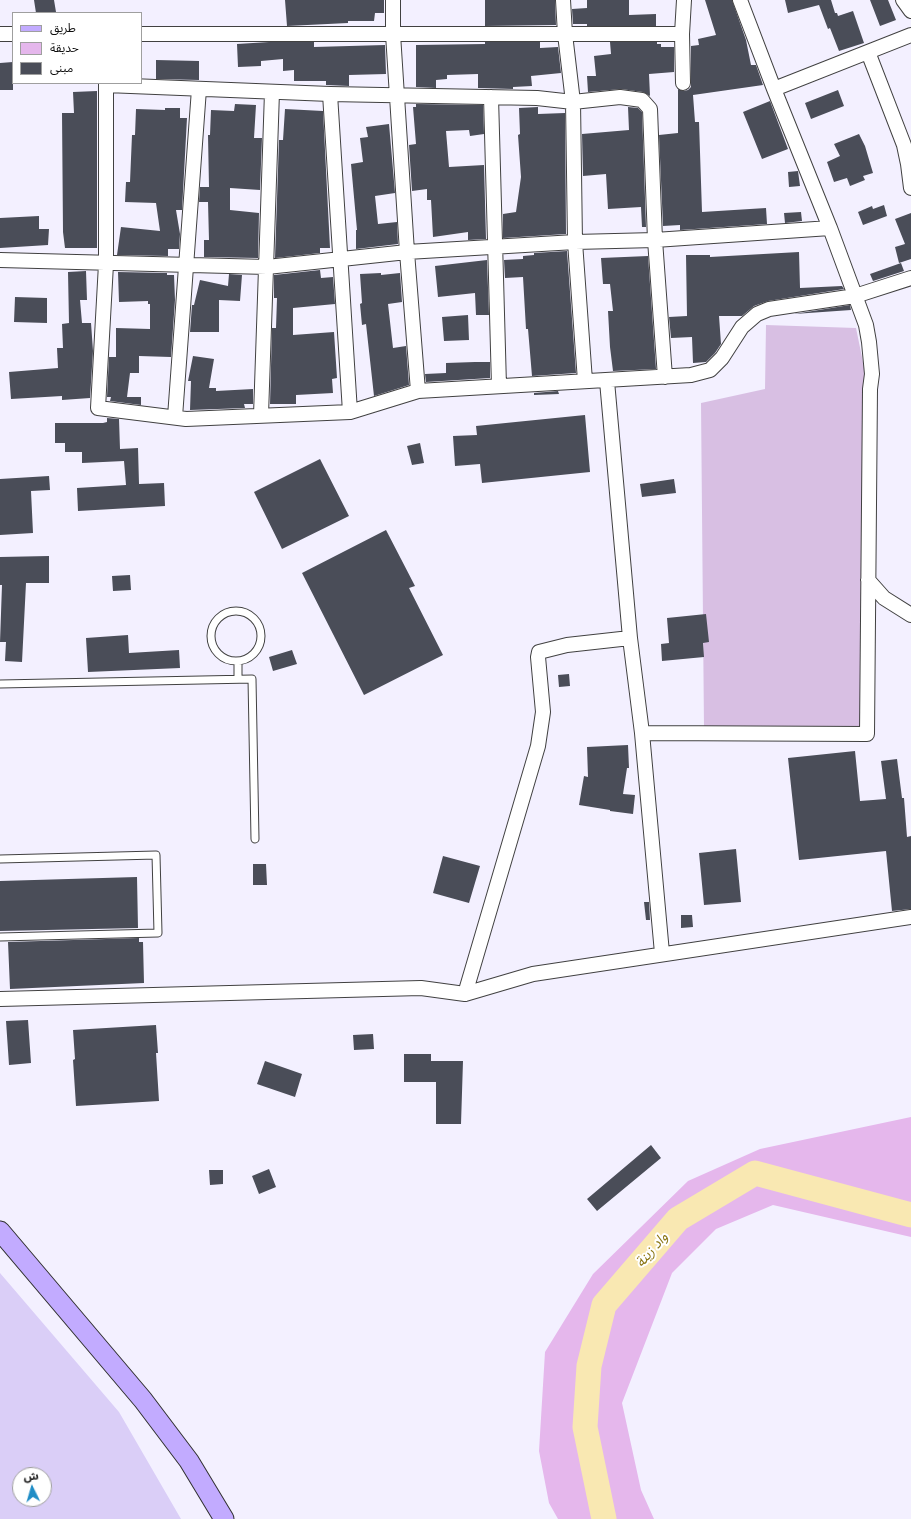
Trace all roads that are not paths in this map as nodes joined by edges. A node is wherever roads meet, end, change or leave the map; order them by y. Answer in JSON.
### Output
{"nodes":[{"id":1,"x":393,"y":0,"type":"edge"},
{"id":2,"x":563,"y":0,"type":"edge"},
{"id":3,"x":684,"y":0,"type":"edge"},
{"id":4,"x":740,"y":0,"type":"edge"},
{"id":5,"x":903,"y":0,"type":"edge"},
{"id":6,"x":911,"y":11,"type":"edge"},
{"id":7,"x":0,"y":34,"type":"edge"},
{"id":8,"x":12,"y":34,"type":"edge"},
{"id":9,"x":142,"y":34,"type":"edge"},
{"id":10,"x":393,"y":34,"type":"junction"},
{"id":11,"x":565,"y":34,"type":"junction"},
{"id":12,"x":682,"y":34,"type":"junction"},
{"id":13,"x":911,"y":35,"type":"edge"},
{"id":14,"x":868,"y":52,"type":"junction"},
{"id":15,"x":683,"y":83,"type":"dead end"},
{"id":16,"x":106,"y":84,"type":"edge"},
{"id":17,"x":199,"y":89,"type":"junction"},
{"id":18,"x":774,"y":89,"type":"junction"},
{"id":19,"x":272,"y":92,"type":"junction"},
{"id":20,"x":330,"y":94,"type":"junction"},
{"id":21,"x":397,"y":95,"type":"junction"},
{"id":22,"x":490,"y":97,"type":"junction"},
{"id":23,"x":572,"y":102,"type":"junction"},
{"id":24,"x":911,"y":188,"type":"edge"},
{"id":25,"x":830,"y":228,"type":"junction"},
{"id":26,"x":655,"y":240,"type":"junction"},
{"id":27,"x":575,"y":242,"type":"junction"},
{"id":28,"x":496,"y":246,"type":"junction"},
{"id":29,"x":407,"y":252,"type":"junction"},
{"id":30,"x":0,"y":260,"type":"edge"},
{"id":31,"x":340,"y":260,"type":"junction"},
{"id":32,"x":106,"y":264,"type":"junction"},
{"id":33,"x":187,"y":266,"type":"junction"},
{"id":34,"x":267,"y":267,"type":"junction"},
{"id":35,"x":911,"y":278,"type":"edge"},
{"id":36,"x":854,"y":296,"type":"junction"},
{"id":37,"x":665,"y":377,"type":"junction"},
{"id":38,"x":586,"y":381,"type":"junction"},
{"id":39,"x":607,"y":381,"type":"junction"},
{"id":40,"x":499,"y":386,"type":"junction"},
{"id":41,"x":418,"y":391,"type":"junction"},
{"id":42,"x":350,"y":412,"type":"junction"},
{"id":43,"x":261,"y":415,"type":"junction"},
{"id":44,"x":175,"y":417,"type":"junction"},
{"id":45,"x":868,"y":580,"type":"junction"},
{"id":46,"x":911,"y":615,"type":"edge"},
{"id":47,"x":630,"y":638,"type":"junction"},
{"id":48,"x":238,"y":662,"type":"junction"},
{"id":49,"x":238,"y":679,"type":"junction"},
{"id":50,"x":0,"y":684,"type":"edge"},
{"id":51,"x":642,"y":733,"type":"junction"},
{"id":52,"x":255,"y":839,"type":"dead end"},
{"id":53,"x":0,"y":859,"type":"edge"},
{"id":54,"x":911,"y":916,"type":"edge"},
{"id":55,"x":0,"y":937,"type":"edge"},
{"id":56,"x":662,"y":953,"type":"junction"},
{"id":57,"x":465,"y":994,"type":"junction"},
{"id":58,"x":0,"y":998,"type":"edge"},
{"id":59,"x":0,"y":1232,"type":"edge"},
{"id":60,"x":224,"y":1519,"type":"edge"}],
"edges":[{"from":1,"to":10,"type":"street"},
{"from":2,"to":11,"type":"street"},
{"from":3,"to":12,"type":"street"},
{"from":4,"to":18,"type":"street"},
{"from":5,"to":6,"type":"street"},
{"from":7,"to":8,"type":"street"},
{"from":9,"to":10,"type":"street"},
{"from":10,"to":11,"type":"street"},
{"from":10,"to":21,"type":"street"},
{"from":11,"to":12,"type":"street"},
{"from":11,"to":23,"type":"street"},
{"from":12,"to":15,"type":"street"},
{"from":13,"to":14,"type":"street"},
{"from":14,"to":18,"type":"street"},
{"from":14,"to":24,"type":"street"},
{"from":16,"to":17,"type":"street"},
{"from":16,"to":32,"type":"street"},
{"from":17,"to":19,"type":"street"},
{"from":17,"to":33,"type":"street"},
{"from":18,"to":25,"type":"street"},
{"from":19,"to":20,"type":"street"},
{"from":19,"to":34,"type":"street"},
{"from":20,"to":21,"type":"street"},
{"from":20,"to":31,"type":"street"},
{"from":21,"to":22,"type":"street"},
{"from":21,"to":29,"type":"street"},
{"from":22,"to":23,"type":"street"},
{"from":22,"to":28,"type":"street"},
{"from":23,"to":26,"type":"street"},
{"from":23,"to":27,"type":"street"},
{"from":25,"to":26,"type":"street"},
{"from":25,"to":36,"type":"street"},
{"from":26,"to":27,"type":"street"},
{"from":26,"to":37,"type":"street"},
{"from":27,"to":28,"type":"street"},
{"from":27,"to":38,"type":"street"},
{"from":28,"to":29,"type":"street"},
{"from":28,"to":40,"type":"street"},
{"from":29,"to":31,"type":"street"},
{"from":29,"to":41,"type":"street"},
{"from":30,"to":32,"type":"street"},
{"from":31,"to":34,"type":"street"},
{"from":31,"to":42,"type":"street"},
{"from":32,"to":33,"type":"street"},
{"from":32,"to":44,"type":"street"},
{"from":33,"to":34,"type":"street"},
{"from":33,"to":44,"type":"street"},
{"from":34,"to":43,"type":"street"},
{"from":35,"to":36,"type":"street"},
{"from":36,"to":37,"type":"street"},
{"from":36,"to":45,"type":"street"},
{"from":37,"to":39,"type":"street"},
{"from":38,"to":39,"type":"street"},
{"from":38,"to":40,"type":"street"},
{"from":39,"to":47,"type":"street"},
{"from":40,"to":41,"type":"street"},
{"from":41,"to":42,"type":"street"},
{"from":42,"to":43,"type":"street"},
{"from":43,"to":44,"type":"street"},
{"from":45,"to":46,"type":"street"},
{"from":45,"to":51,"type":"street"},
{"from":47,"to":51,"type":"street"},
{"from":47,"to":57,"type":"street"},
{"from":48,"to":48,"type":"lane"},
{"from":48,"to":49,"type":"lane"},
{"from":49,"to":50,"type":"lane"},
{"from":49,"to":52,"type":"lane"},
{"from":51,"to":56,"type":"street"},
{"from":53,"to":55,"type":"lane"},
{"from":54,"to":56,"type":"street"},
{"from":56,"to":57,"type":"street"},
{"from":57,"to":58,"type":"street"},
{"from":59,"to":60,"type":"street"}]}
